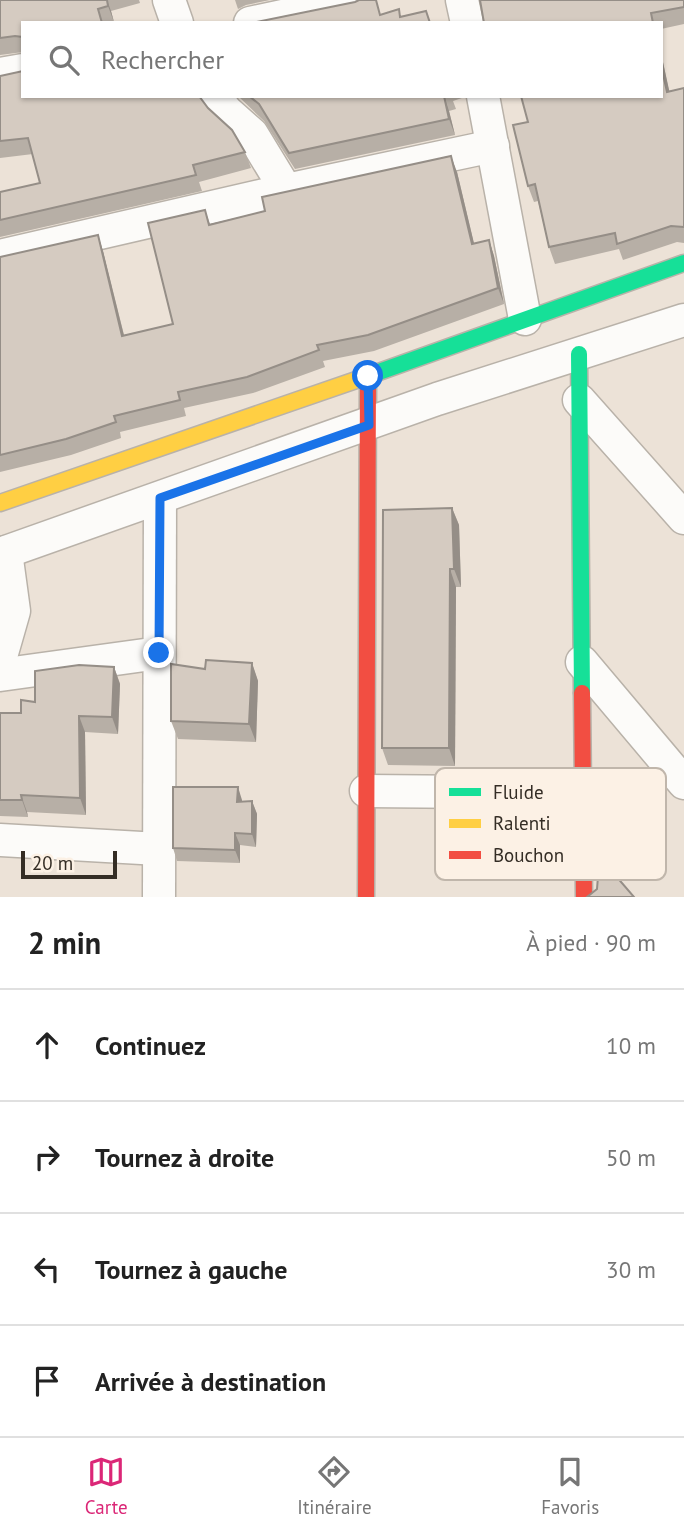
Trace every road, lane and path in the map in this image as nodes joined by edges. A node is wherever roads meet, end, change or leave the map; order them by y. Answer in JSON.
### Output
{"nodes":[{"id":1,"x":169,"y":0,"type":"edge"},
{"id":2,"x":357,"y":0,"type":"edge"},
{"id":3,"x":462,"y":0,"type":"edge"},
{"id":4,"x":176,"y":21,"type":"edge"},
{"id":5,"x":259,"y":21,"type":"edge"},
{"id":6,"x":467,"y":21,"type":"edge"},
{"id":7,"x":21,"y":70,"type":"edge"},
{"id":8,"x":0,"y":74,"type":"edge"},
{"id":9,"x":216,"y":98,"type":"edge"},
{"id":10,"x":483,"y":98,"type":"edge"},
{"id":11,"x":493,"y":146,"type":"junction"},
{"id":12,"x":286,"y":190,"type":"junction"},
{"id":13,"x":0,"y":256,"type":"edge"},
{"id":14,"x":684,"y":263,"type":"edge"},
{"id":15,"x":525,"y":319,"type":"junction"},
{"id":16,"x":684,"y":320,"type":"edge"},
{"id":17,"x":579,"y":354,"type":"junction"},
{"id":18,"x":368,"y":376,"type":"junction"},
{"id":19,"x":579,"y":400,"type":"junction"},
{"id":20,"x":369,"y":425,"type":"junction"},
{"id":21,"x":160,"y":498,"type":"junction"},
{"id":22,"x":0,"y":503,"type":"edge"},
{"id":23,"x":684,"y":518,"type":"edge"},
{"id":24,"x":3,"y":553,"type":"edge"},
{"id":25,"x":159,"y":653,"type":"junction"},
{"id":26,"x":0,"y":660,"type":"edge"},
{"id":27,"x":582,"y":662,"type":"junction"},
{"id":28,"x":0,"y":675,"type":"edge"},
{"id":29,"x":583,"y":768,"type":"edge"},
{"id":30,"x":684,"y":783,"type":"edge"},
{"id":31,"x":366,"y":791,"type":"junction"},
{"id":32,"x":435,"y":792,"type":"edge"},
{"id":33,"x":0,"y":841,"type":"edge"},
{"id":34,"x":159,"y":849,"type":"junction"},
{"id":35,"x":159,"y":897,"type":"edge"},
{"id":36,"x":366,"y":897,"type":"edge"}],
"edges":[{"from":1,"to":4,"type":"street"},
{"from":2,"to":5,"type":"street"},
{"from":3,"to":6,"type":"street"},
{"from":7,"to":8,"type":"street"},
{"from":9,"to":12,"type":"street"},
{"from":10,"to":11,"type":"street"},
{"from":11,"to":12,"type":"street"},
{"from":11,"to":15,"type":"street"},
{"from":12,"to":13,"type":"street"},
{"from":14,"to":15,"type":"street"},
{"from":15,"to":18,"type":"street"},
{"from":16,"to":17,"type":"street"},
{"from":17,"to":19,"type":"street"},
{"from":17,"to":20,"type":"street"},
{"from":18,"to":20,"type":"street"},
{"from":18,"to":22,"type":"street"},
{"from":19,"to":23,"type":"street"},
{"from":19,"to":27,"type":"street"},
{"from":20,"to":21,"type":"street"},
{"from":20,"to":31,"type":"street"},
{"from":21,"to":24,"type":"street"},
{"from":21,"to":25,"type":"street"},
{"from":24,"to":26,"type":"street"},
{"from":25,"to":28,"type":"street"},
{"from":25,"to":34,"type":"street"},
{"from":27,"to":29,"type":"street"},
{"from":27,"to":30,"type":"street"},
{"from":31,"to":32,"type":"street"},
{"from":31,"to":36,"type":"street"},
{"from":33,"to":34,"type":"street"},
{"from":34,"to":35,"type":"street"}]}
